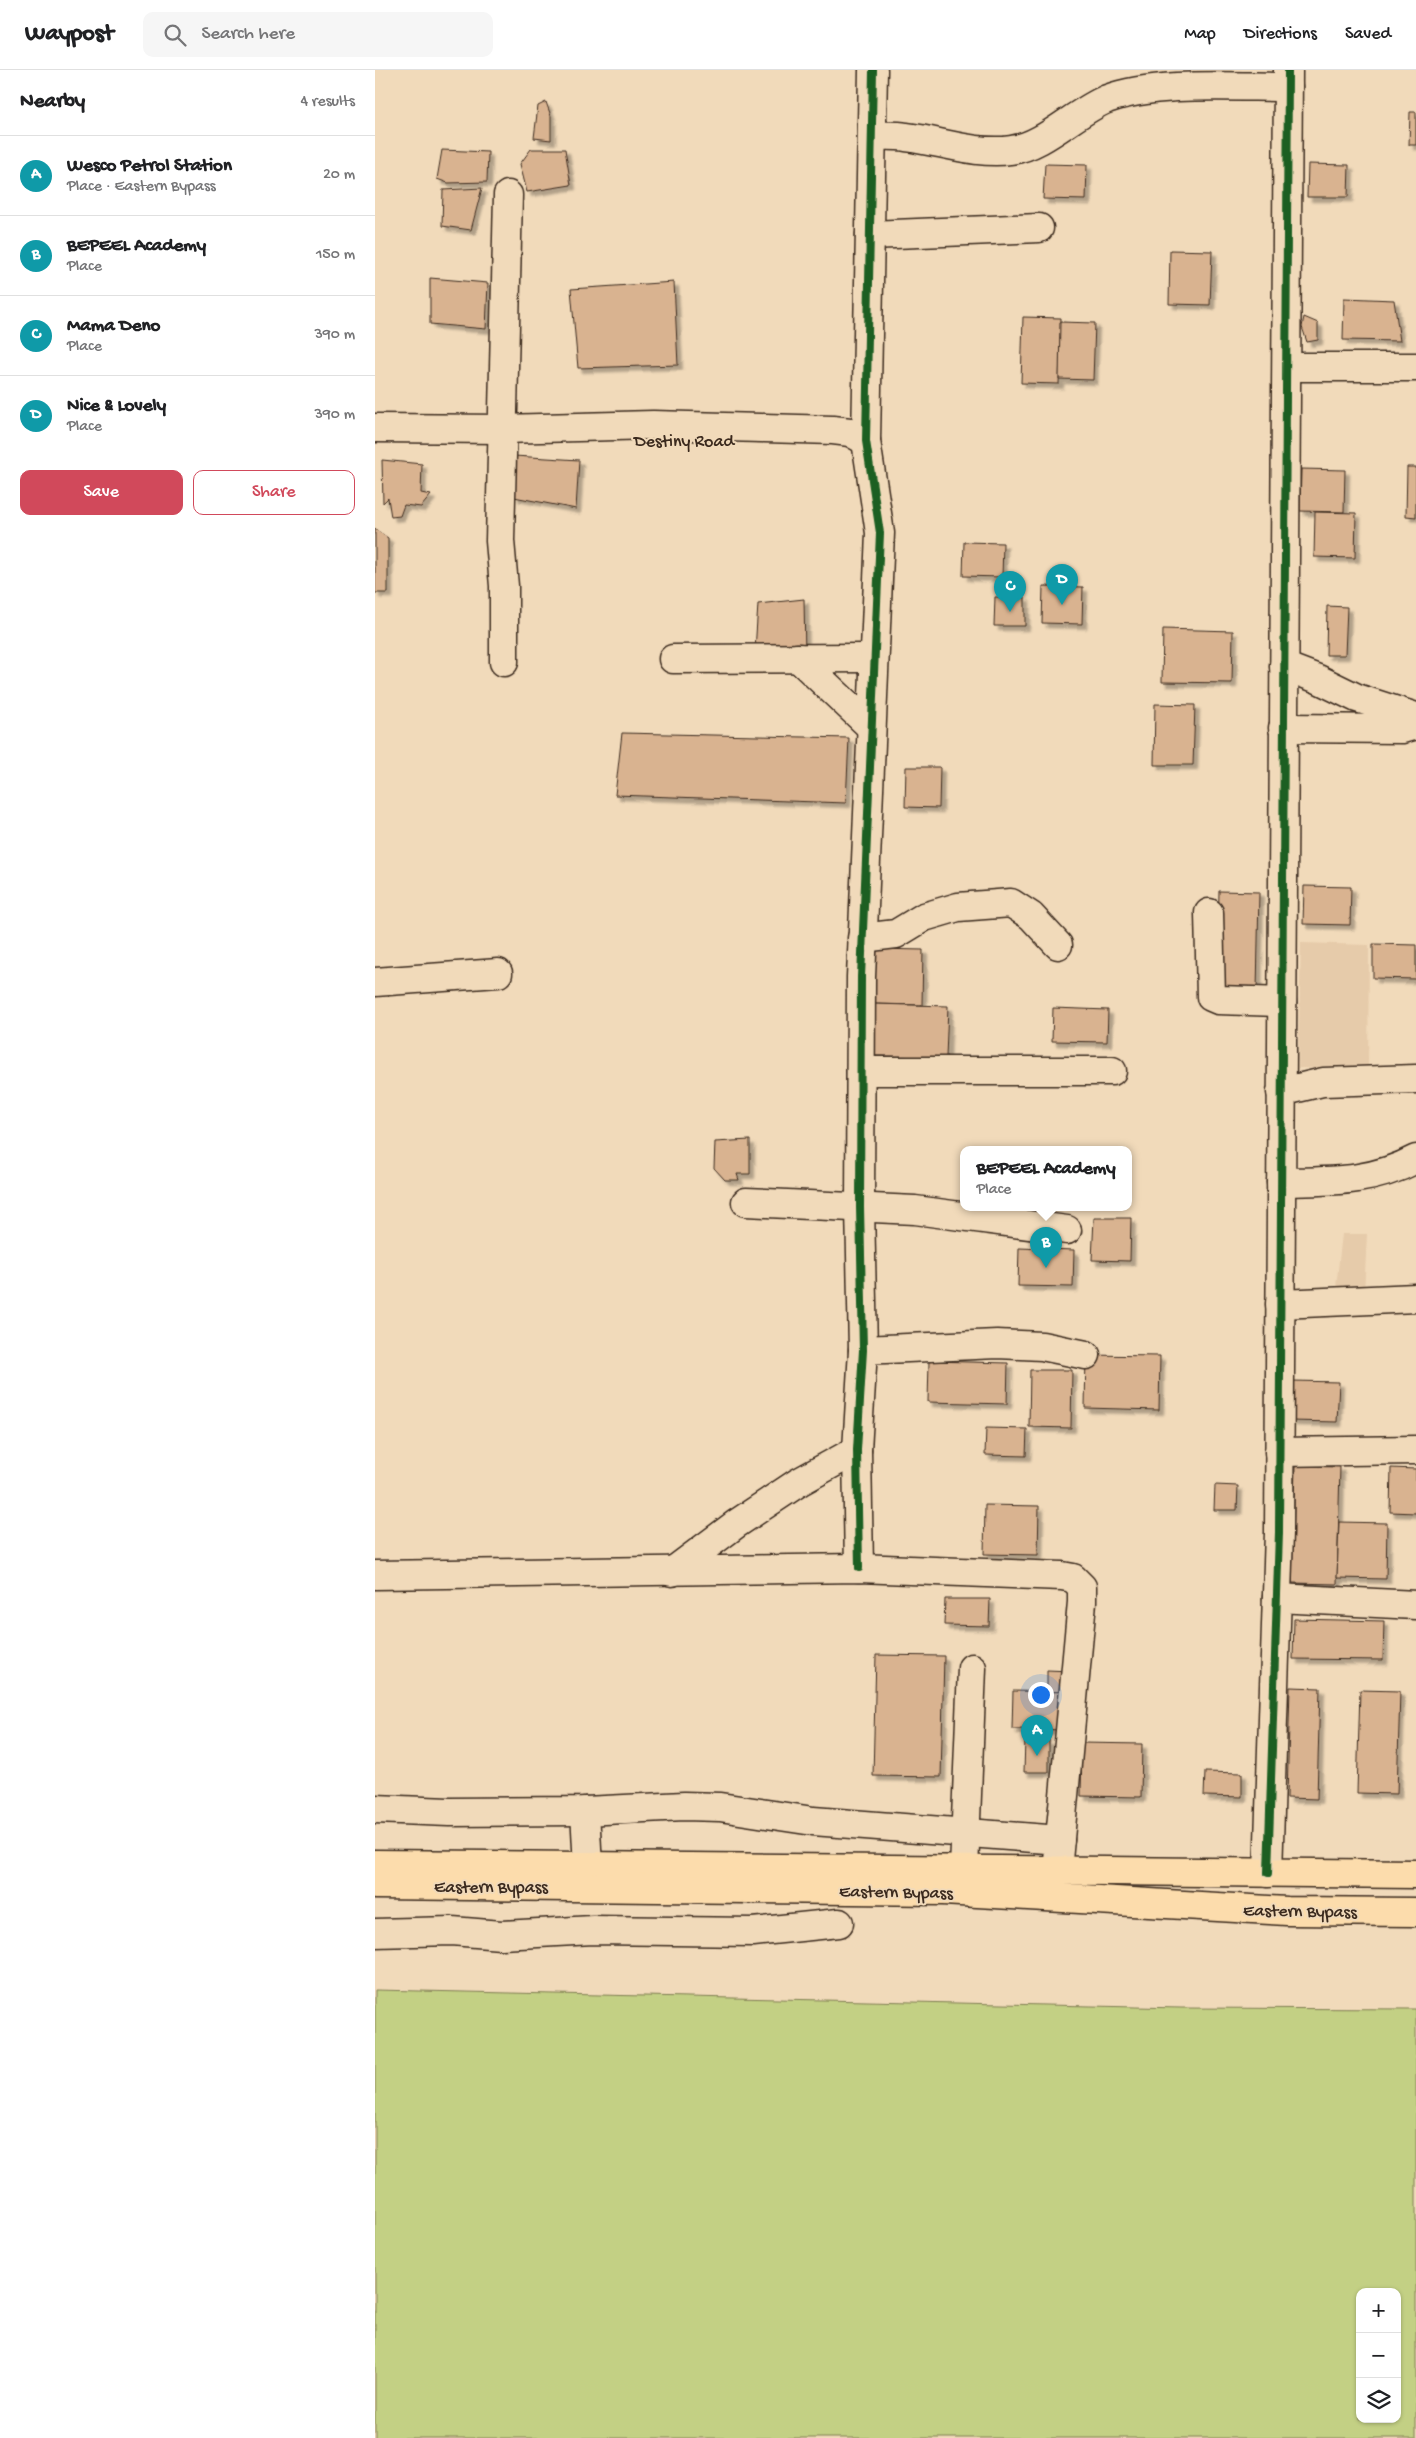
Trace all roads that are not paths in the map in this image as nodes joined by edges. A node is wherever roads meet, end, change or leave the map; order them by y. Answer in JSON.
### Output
{"nodes":[{"id":1,"x":873,"y":70,"type":"edge"},
{"id":2,"x":1288,"y":78,"type":"edge"},
{"id":3,"x":872,"y":136,"type":"junction"},
{"id":4,"x":508,"y":195,"type":"dead end"},
{"id":5,"x":1039,"y":228,"type":"dead end"},
{"id":6,"x":870,"y":235,"type":"junction"},
{"id":7,"x":1287,"y":366,"type":"junction"},
{"id":8,"x":1416,"y":367,"type":"edge"},
{"id":9,"x":375,"y":428,"type":"edge"},
{"id":10,"x":503,"y":434,"type":"junction"},
{"id":11,"x":867,"y":441,"type":"junction"},
{"id":12,"x":798,"y":658,"type":"junction"},
{"id":13,"x":874,"y":658,"type":"junction"},
{"id":14,"x":673,"y":659,"type":"dead end"},
{"id":15,"x":504,"y":662,"type":"dead end"},
{"id":16,"x":1284,"y":666,"type":"junction"},
{"id":17,"x":1416,"y":717,"type":"edge"},
{"id":18,"x":1416,"y":725,"type":"edge"},
{"id":19,"x":871,"y":727,"type":"junction"},
{"id":20,"x":1283,"y":728,"type":"junction"},
{"id":21,"x":1209,"y":913,"type":"dead end"},
{"id":22,"x":862,"y":938,"type":"junction"},
{"id":23,"x":1058,"y":945,"type":"dead end"},
{"id":24,"x":498,"y":973,"type":"dead end"},
{"id":25,"x":375,"y":982,"type":"edge"},
{"id":26,"x":1282,"y":1002,"type":"junction"},
{"id":27,"x":1112,"y":1070,"type":"dead end"},
{"id":28,"x":861,"y":1071,"type":"junction"},
{"id":29,"x":1416,"y":1078,"type":"edge"},
{"id":30,"x":1281,"y":1092,"type":"junction"},
{"id":31,"x":1416,"y":1159,"type":"edge"},
{"id":32,"x":1281,"y":1182,"type":"junction"},
{"id":33,"x":746,"y":1202,"type":"dead end"},
{"id":34,"x":860,"y":1207,"type":"junction"},
{"id":35,"x":1067,"y":1230,"type":"dead end"},
{"id":36,"x":1416,"y":1298,"type":"edge"},
{"id":37,"x":1280,"y":1304,"type":"junction"},
{"id":38,"x":863,"y":1350,"type":"junction"},
{"id":39,"x":1086,"y":1355,"type":"dead end"},
{"id":40,"x":857,"y":1450,"type":"junction"},
{"id":41,"x":1416,"y":1450,"type":"edge"},
{"id":42,"x":1279,"y":1452,"type":"junction"},
{"id":43,"x":859,"y":1568,"type":"junction"},
{"id":44,"x":672,"y":1572,"type":"junction"},
{"id":45,"x":375,"y":1575,"type":"edge"},
{"id":46,"x":1277,"y":1598,"type":"junction"},
{"id":47,"x":1416,"y":1605,"type":"edge"},
{"id":48,"x":972,"y":1668,"type":"dead end"},
{"id":49,"x":375,"y":1809,"type":"edge"},
{"id":50,"x":585,"y":1811,"type":"junction"},
{"id":51,"x":966,"y":1832,"type":"junction"},
{"id":52,"x":1060,"y":1840,"type":"junction"},
{"id":53,"x":375,"y":1864,"type":"edge"},
{"id":54,"x":588,"y":1867,"type":"junction"},
{"id":55,"x":964,"y":1870,"type":"junction"},
{"id":56,"x":1057,"y":1871,"type":"junction"},
{"id":57,"x":1268,"y":1873,"type":"junction"},
{"id":58,"x":1416,"y":1874,"type":"edge"},
{"id":59,"x":375,"y":1885,"type":"edge"},
{"id":60,"x":1416,"y":1912,"type":"edge"},
{"id":61,"x":839,"y":1923,"type":"dead end"},
{"id":62,"x":375,"y":1933,"type":"edge"}],
"edges":[{"from":1,"to":3,"type":"street"},
{"from":2,"to":3,"type":"street"},
{"from":2,"to":7,"type":"street"},
{"from":3,"to":6,"type":"street"},
{"from":4,"to":10,"type":"street"},
{"from":5,"to":6,"type":"street"},
{"from":6,"to":11,"type":"street"},
{"from":7,"to":8,"type":"street"},
{"from":7,"to":16,"type":"street"},
{"from":9,"to":10,"type":"street"},
{"from":10,"to":11,"type":"street"},
{"from":10,"to":15,"type":"street"},
{"from":11,"to":13,"type":"street"},
{"from":12,"to":13,"type":"street"},
{"from":12,"to":14,"type":"street"},
{"from":12,"to":19,"type":"street"},
{"from":13,"to":19,"type":"street"},
{"from":16,"to":17,"type":"street"},
{"from":16,"to":20,"type":"street"},
{"from":18,"to":20,"type":"street"},
{"from":19,"to":22,"type":"street"},
{"from":20,"to":26,"type":"street"},
{"from":21,"to":26,"type":"street"},
{"from":22,"to":23,"type":"street"},
{"from":22,"to":28,"type":"street"},
{"from":24,"to":25,"type":"street"},
{"from":26,"to":30,"type":"street"},
{"from":27,"to":28,"type":"street"},
{"from":28,"to":34,"type":"street"},
{"from":29,"to":30,"type":"street"},
{"from":30,"to":32,"type":"street"},
{"from":31,"to":32,"type":"street"},
{"from":32,"to":37,"type":"street"},
{"from":33,"to":34,"type":"street"},
{"from":34,"to":35,"type":"street"},
{"from":34,"to":38,"type":"street"},
{"from":36,"to":37,"type":"street"},
{"from":37,"to":42,"type":"street"},
{"from":38,"to":39,"type":"street"},
{"from":38,"to":40,"type":"street"},
{"from":40,"to":43,"type":"street"},
{"from":40,"to":44,"type":"street"},
{"from":41,"to":42,"type":"street"},
{"from":42,"to":46,"type":"street"},
{"from":43,"to":44,"type":"street"},
{"from":43,"to":52,"type":"street"},
{"from":44,"to":45,"type":"street"},
{"from":46,"to":47,"type":"street"},
{"from":46,"to":57,"type":"street"},
{"from":48,"to":51,"type":"street"},
{"from":49,"to":50,"type":"street"},
{"from":50,"to":51,"type":"street"},
{"from":50,"to":54,"type":"street"},
{"from":51,"to":52,"type":"street"},
{"from":51,"to":55,"type":"street"},
{"from":52,"to":56,"type":"street"},
{"from":53,"to":54,"type":"main road","name":"Eastern Bypass"},
{"from":54,"to":55,"type":"main road","name":"Eastern Bypass"},
{"from":55,"to":56,"type":"main road","name":"Eastern Bypass"},
{"from":56,"to":57,"type":"main road","name":"Eastern Bypass"},
{"from":57,"to":58,"type":"main road","name":"Eastern Bypass"},
{"from":59,"to":60,"type":"main road","name":"Eastern Bypass"},
{"from":61,"to":62,"type":"street"}]}
